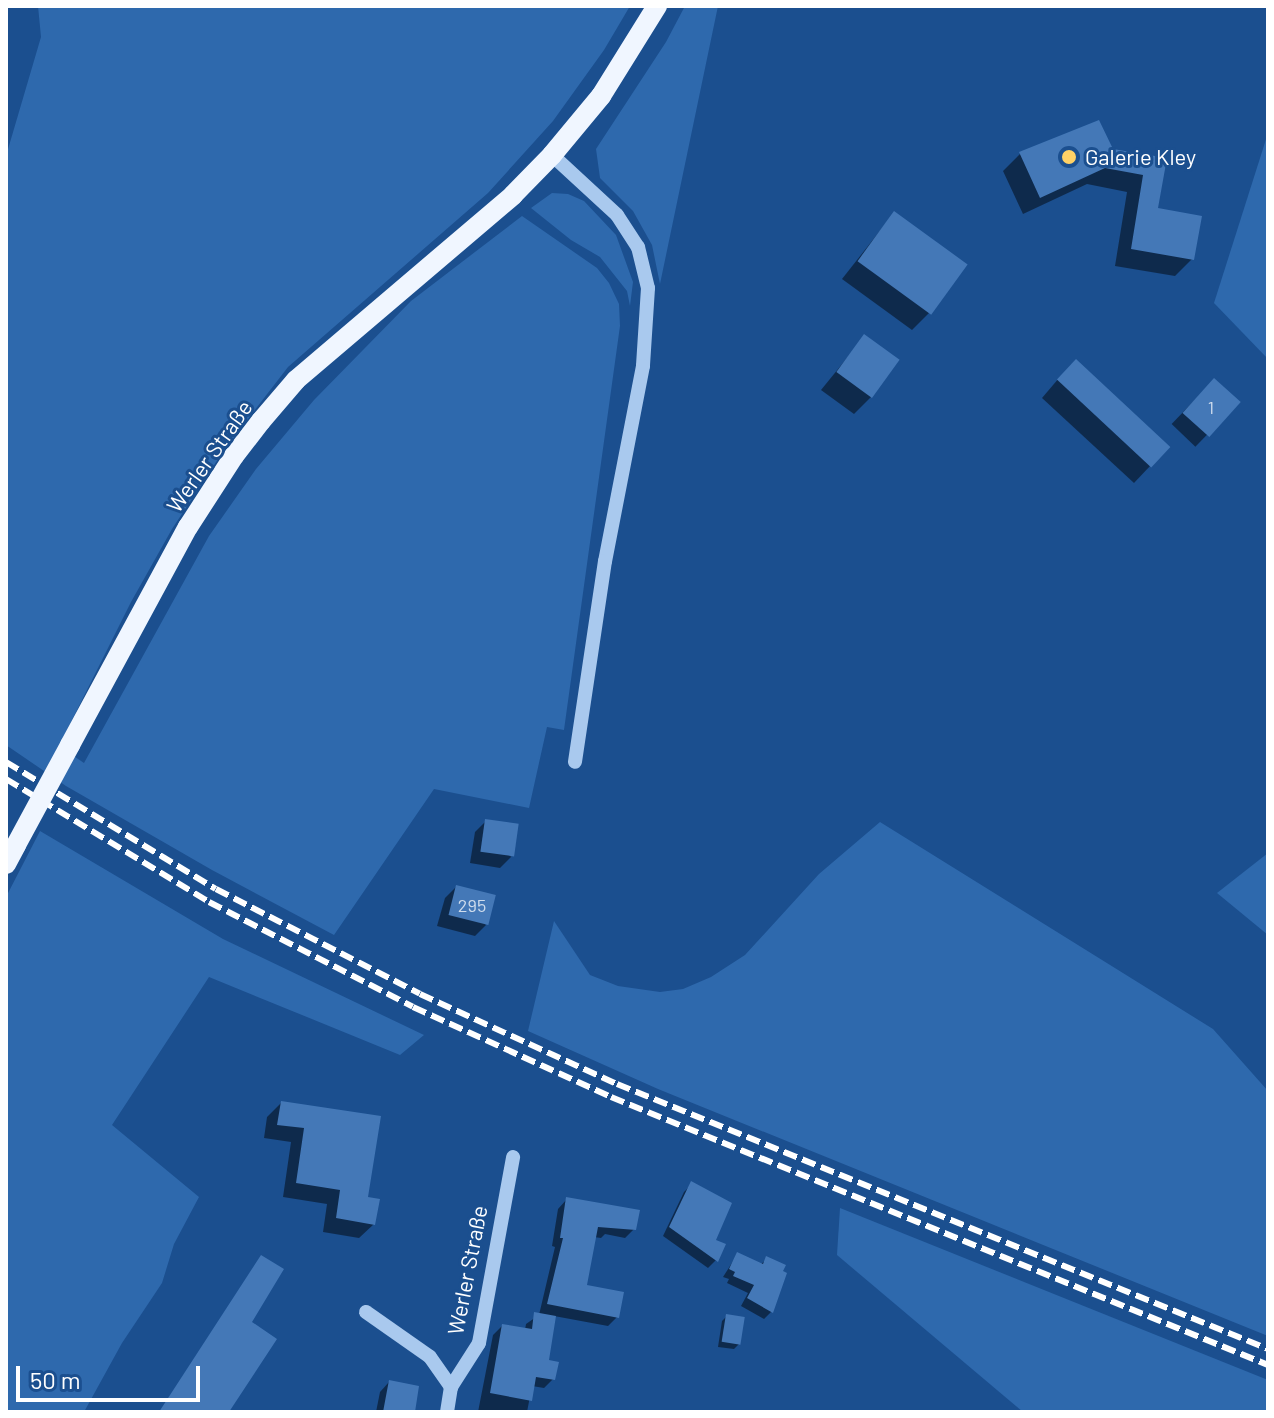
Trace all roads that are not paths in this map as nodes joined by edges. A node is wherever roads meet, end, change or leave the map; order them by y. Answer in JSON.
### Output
{"nodes":[{"id":1,"x":657,"y":6,"type":"edge"},
{"id":2,"x":552,"y":155,"type":"junction"},
{"id":3,"x":575,"y":762,"type":"dead end"},
{"id":4,"x":6,"y":864,"type":"edge"},
{"id":5,"x":513,"y":1157,"type":"dead end"},
{"id":6,"x":366,"y":1312,"type":"dead end"},
{"id":7,"x":451,"y":1387,"type":"junction"},
{"id":8,"x":447,"y":1412,"type":"edge"}],
"edges":[{"from":1,"to":2,"type":"main road","name":"Werler Straße"},
{"from":2,"to":3,"type":"street"},
{"from":2,"to":4,"type":"main road","name":"Werler Straße","bridge":true},
{"from":5,"to":7,"type":"street","name":"Werler Straße"},
{"from":6,"to":7,"type":"street","name":"Werler Straße"},
{"from":7,"to":8,"type":"street","name":"Werler Straße"}]}
